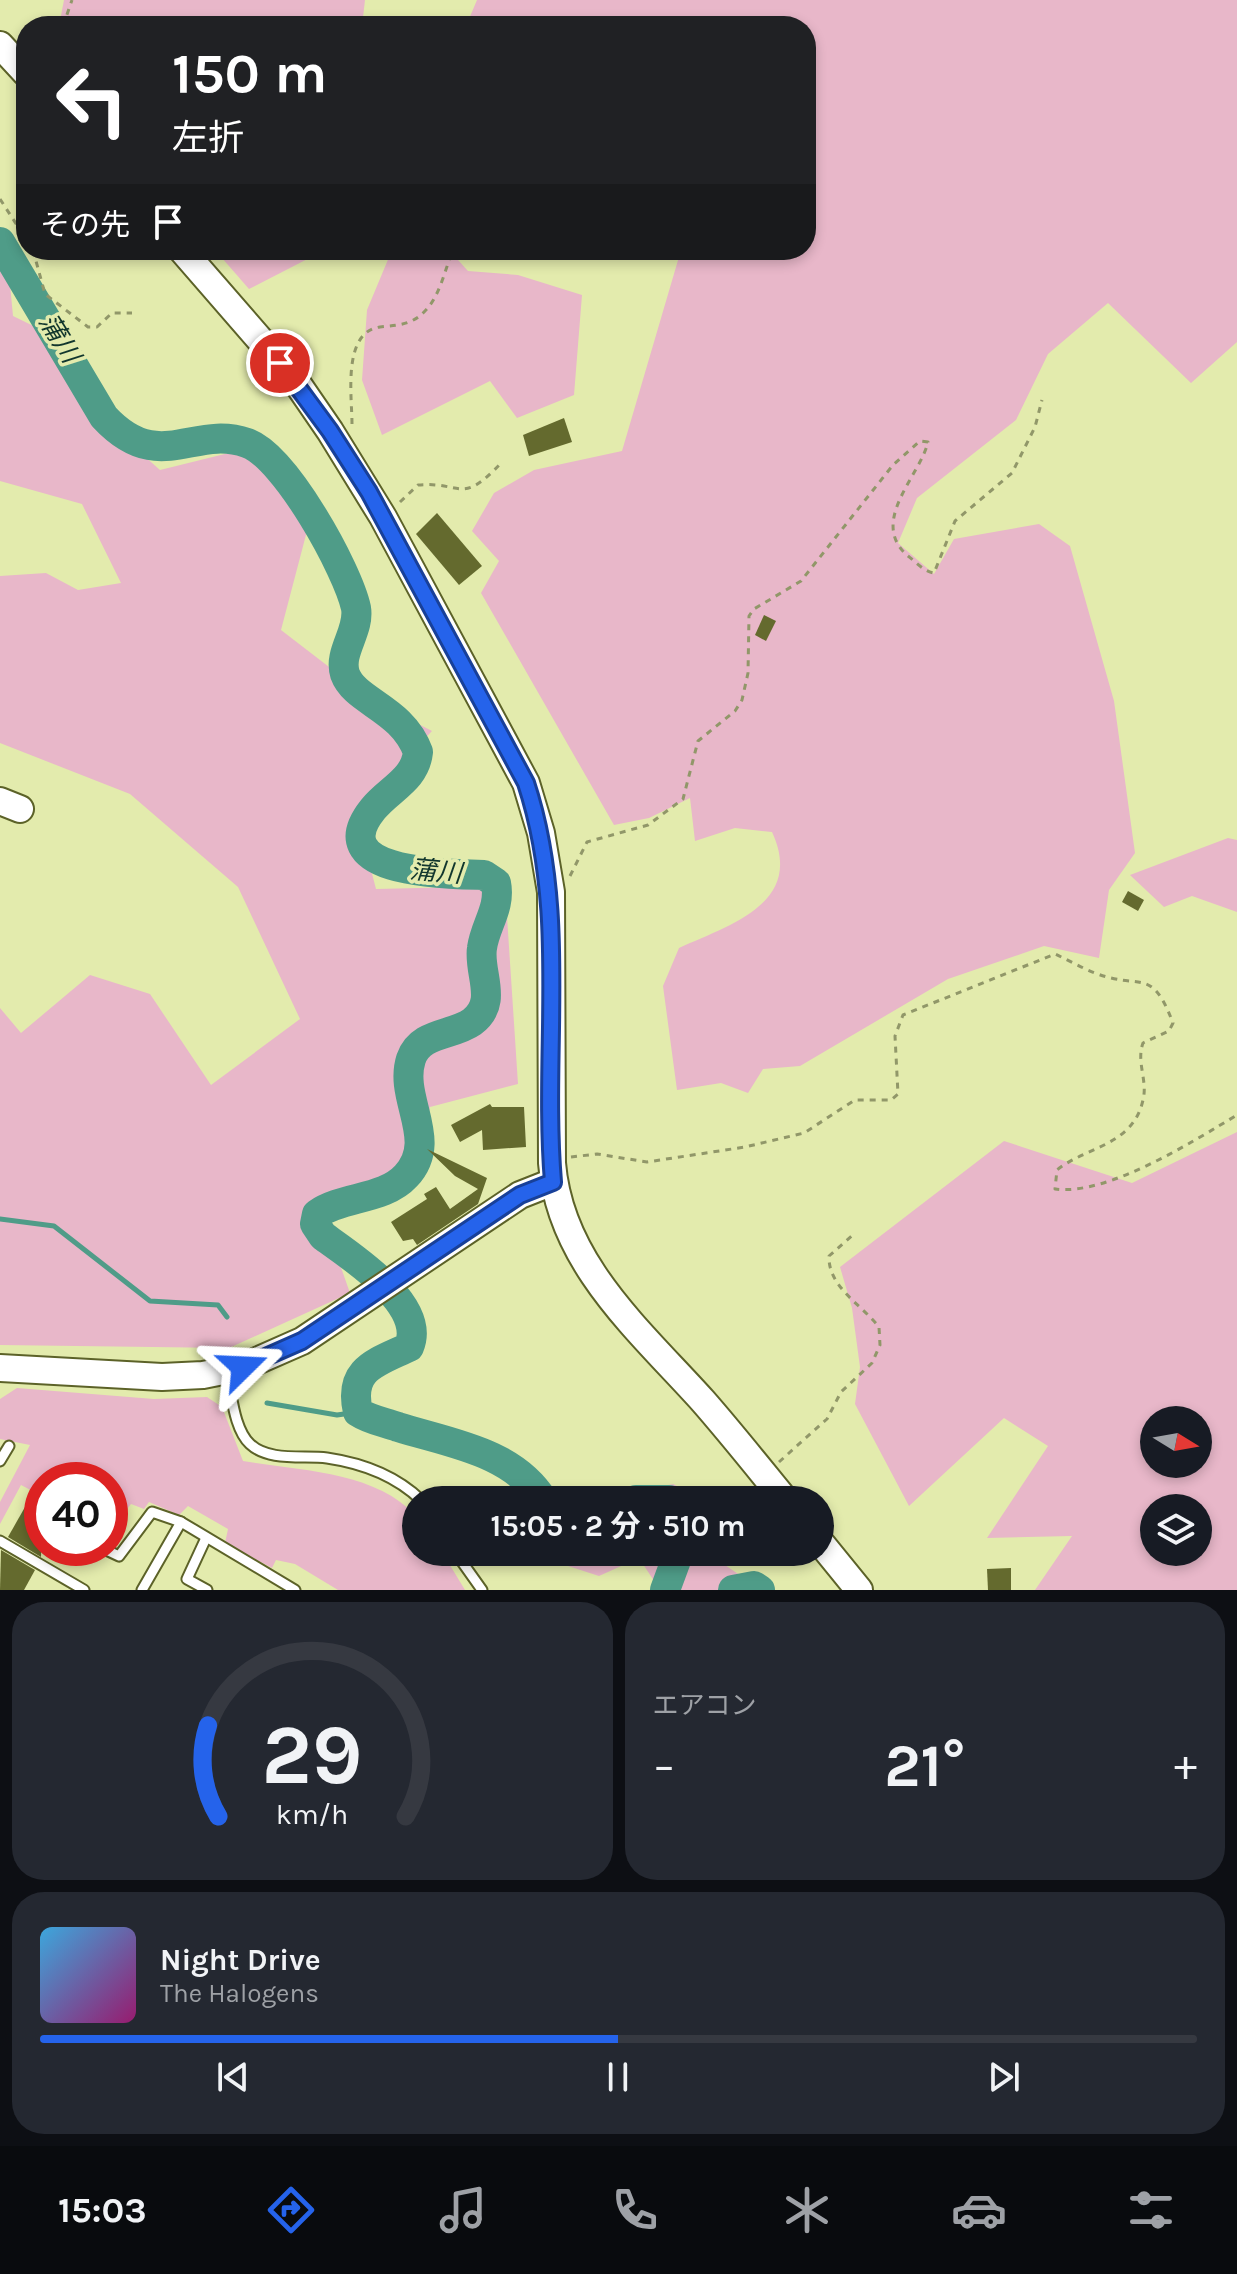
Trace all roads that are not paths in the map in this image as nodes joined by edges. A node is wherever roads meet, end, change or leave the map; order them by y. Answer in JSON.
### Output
{"nodes":[{"id":1,"x":0,"y":45,"type":"edge"},
{"id":2,"x":16,"y":62,"type":"edge"},
{"id":3,"x":191,"y":260,"type":"edge"},
{"id":4,"x":553,"y":1172,"type":"junction"},
{"id":5,"x":0,"y":1368,"type":"edge"},
{"id":6,"x":226,"y":1371,"type":"junction"},
{"id":7,"x":9,"y":1446,"type":"dead end"},
{"id":8,"x":0,"y":1461,"type":"edge"},
{"id":9,"x":402,"y":1486,"type":"edge"},
{"id":10,"x":773,"y":1486,"type":"edge"},
{"id":11,"x":181,"y":1522,"type":"junction"},
{"id":12,"x":206,"y":1538,"type":"junction"},
{"id":13,"x":0,"y":1541,"type":"edge"},
{"id":14,"x":128,"y":1544,"type":"edge"},
{"id":15,"x":834,"y":1559,"type":"edge"},
{"id":16,"x":465,"y":1566,"type":"edge"},
{"id":17,"x":84,"y":1590,"type":"edge"},
{"id":18,"x":142,"y":1590,"type":"edge"},
{"id":19,"x":207,"y":1590,"type":"edge"},
{"id":20,"x":295,"y":1590,"type":"edge"},
{"id":21,"x":482,"y":1590,"type":"edge"},
{"id":22,"x":859,"y":1590,"type":"edge"}],
"edges":[{"from":1,"to":2,"type":"street"},
{"from":3,"to":4,"type":"street"},
{"from":4,"to":6,"type":"street"},
{"from":4,"to":10,"type":"street"},
{"from":5,"to":6,"type":"street"},
{"from":6,"to":9,"type":"lane"},
{"from":7,"to":8,"type":"lane"},
{"from":11,"to":12,"type":"lane"},
{"from":11,"to":14,"type":"lane"},
{"from":11,"to":18,"type":"lane"},
{"from":12,"to":19,"type":"lane"},
{"from":12,"to":20,"type":"lane"},
{"from":13,"to":17,"type":"lane"},
{"from":15,"to":22,"type":"street"},
{"from":16,"to":21,"type":"lane"}]}
